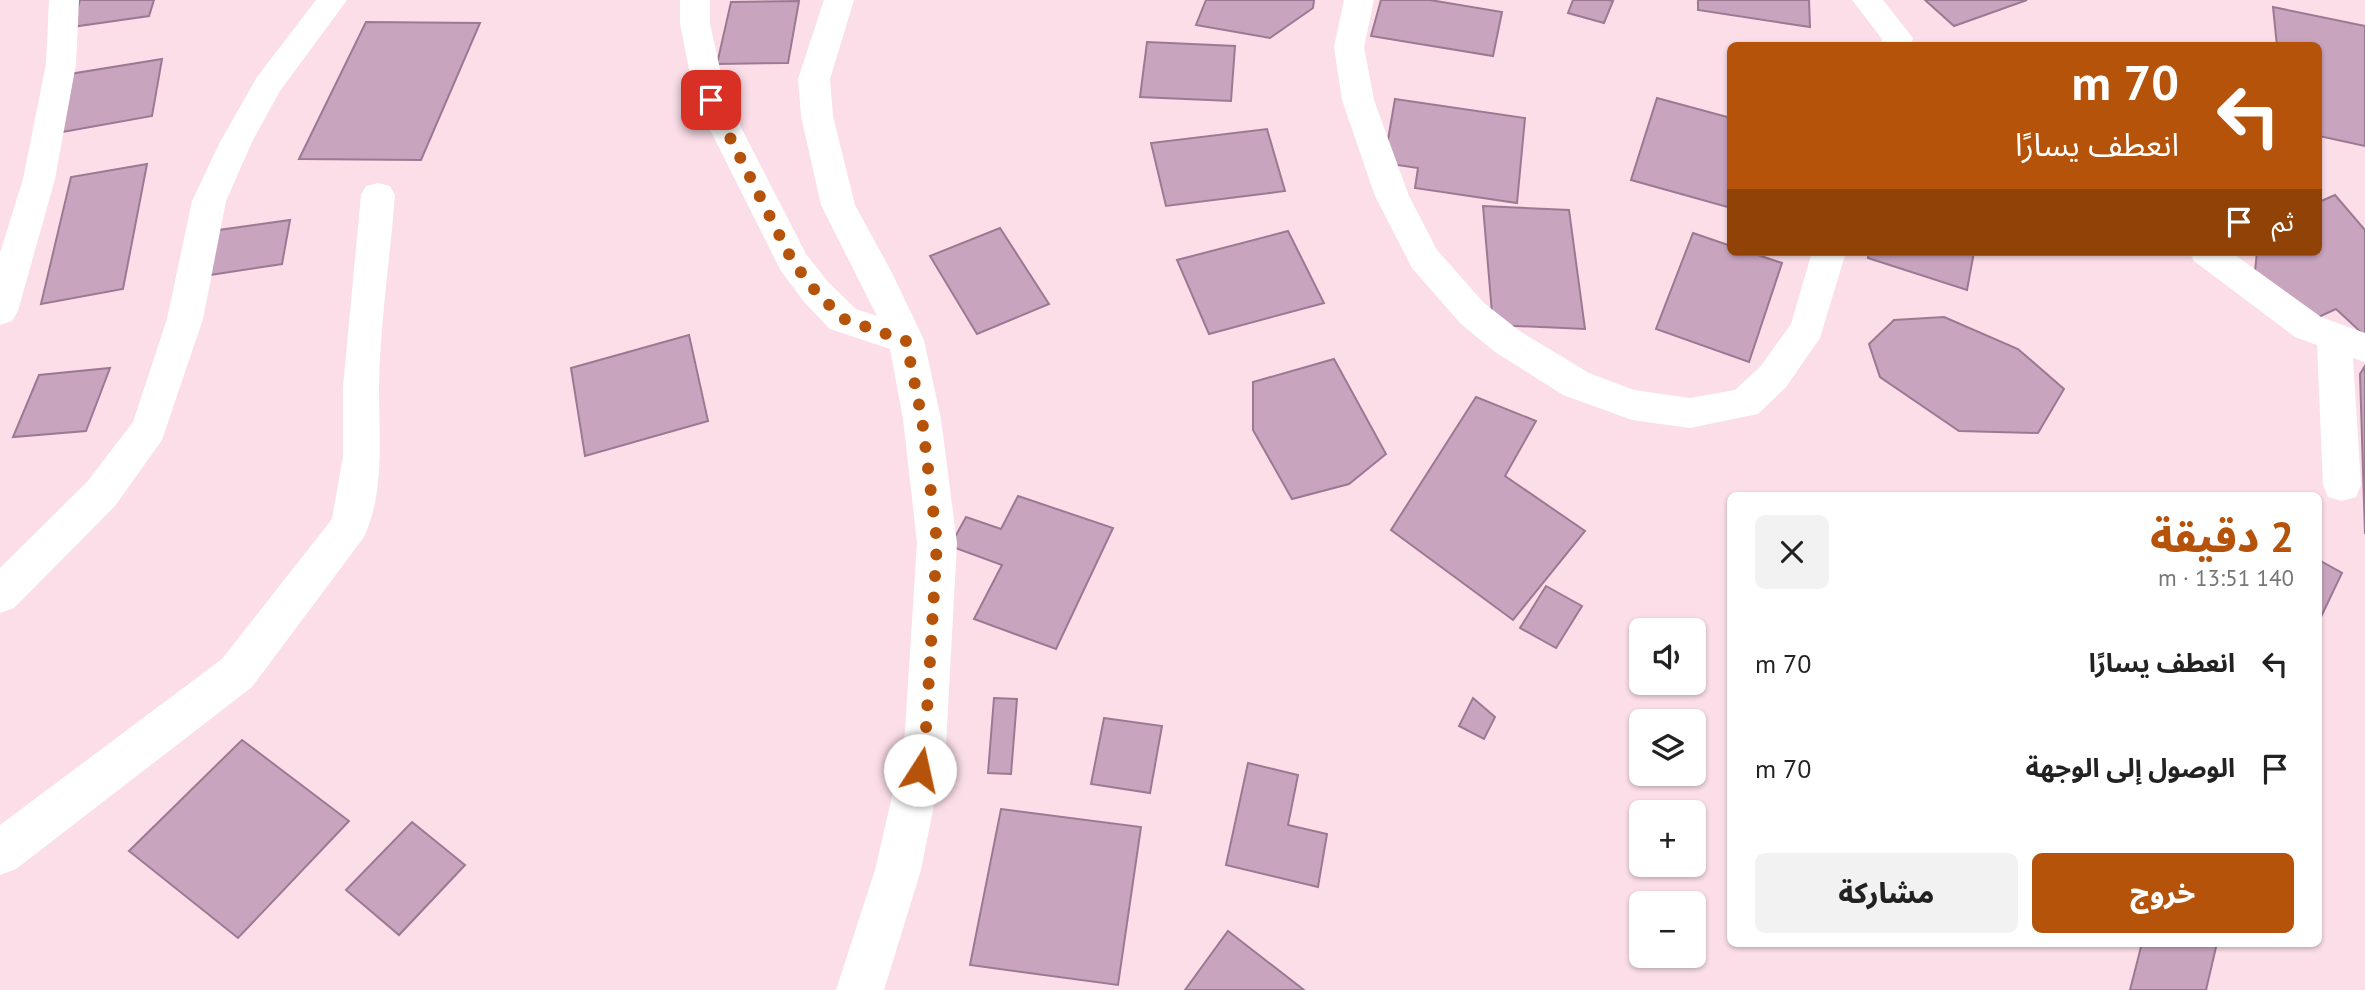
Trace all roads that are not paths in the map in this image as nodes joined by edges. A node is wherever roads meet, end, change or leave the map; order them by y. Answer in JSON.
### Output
{"nodes":[{"id":1,"x":64,"y":0,"type":"edge"},
{"id":2,"x":332,"y":0,"type":"edge"},
{"id":3,"x":695,"y":0,"type":"edge"},
{"id":4,"x":839,"y":0,"type":"edge"},
{"id":5,"x":1359,"y":0,"type":"edge"},
{"id":6,"x":1867,"y":0,"type":"edge"},
{"id":7,"x":1900,"y":42,"type":"edge"},
{"id":8,"x":378,"y":195,"type":"dead end"},
{"id":9,"x":1828,"y":256,"type":"edge"},
{"id":10,"x":2211,"y":256,"type":"edge"},
{"id":11,"x":0,"y":311,"type":"edge"},
{"id":12,"x":906,"y":341,"type":"junction"},
{"id":13,"x":2349,"y":342,"type":"edge"},
{"id":14,"x":2342,"y":485,"type":"dead end"},
{"id":15,"x":0,"y":595,"type":"edge"},
{"id":16,"x":0,"y":853,"type":"edge"},
{"id":17,"x":860,"y":990,"type":"edge"}],
"edges":[{"from":1,"to":11,"type":"street"},
{"from":2,"to":15,"type":"street"},
{"from":3,"to":12,"type":"street"},
{"from":4,"to":12,"type":"street"},
{"from":5,"to":9,"type":"street"},
{"from":6,"to":7,"type":"street"},
{"from":8,"to":16,"type":"street"},
{"from":10,"to":13,"type":"street"},
{"from":12,"to":17,"type":"street"},
{"from":13,"to":14,"type":"street"}]}
